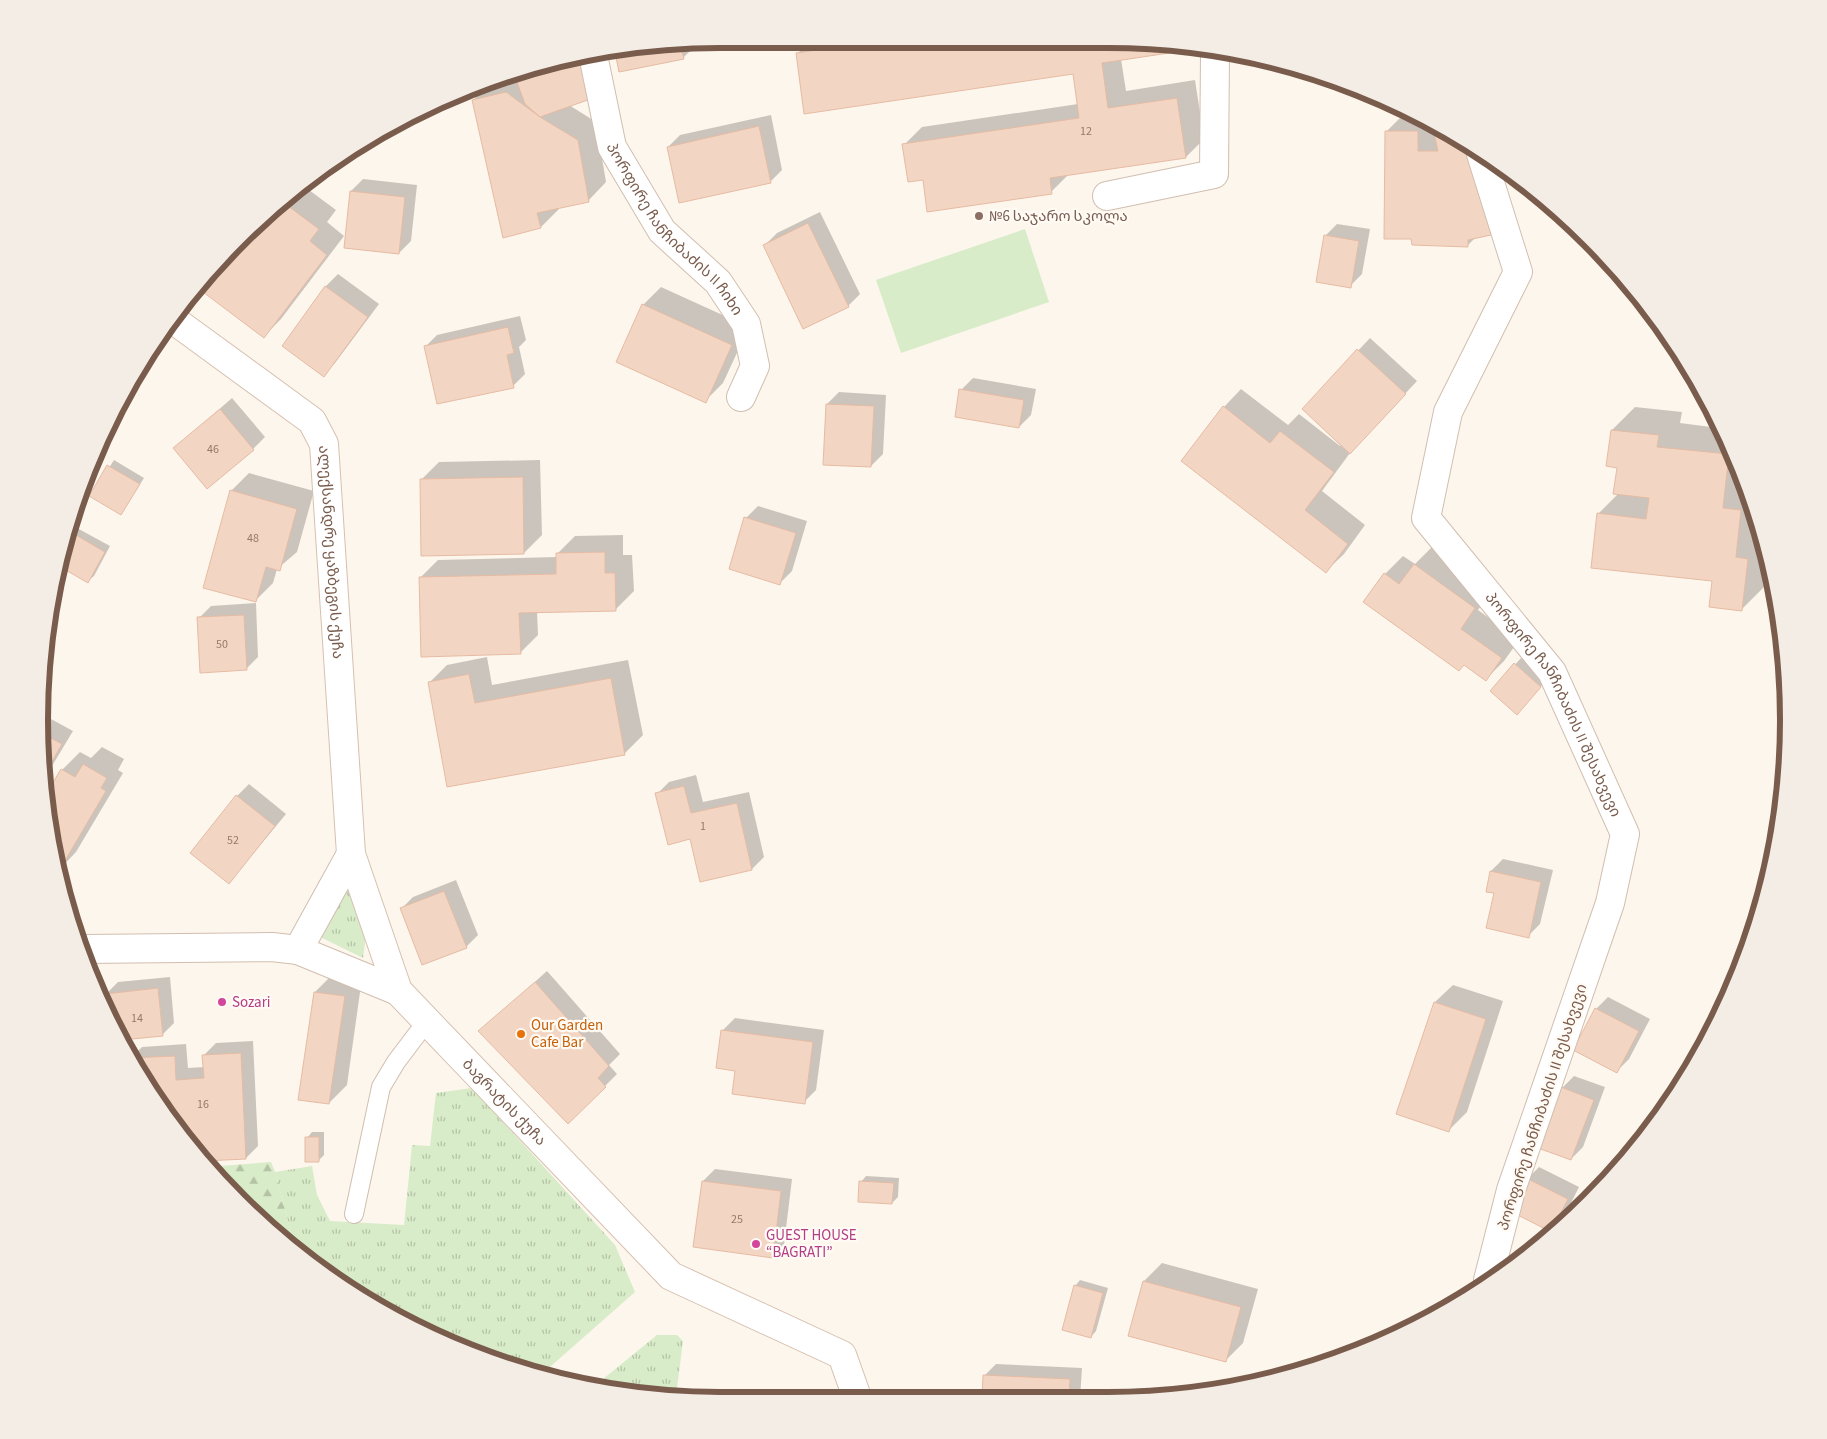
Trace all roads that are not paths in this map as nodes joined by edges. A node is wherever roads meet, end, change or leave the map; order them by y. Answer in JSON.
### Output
{"nodes":[{"id":1,"x":1215,"y":56,"type":"edge"},
{"id":2,"x":594,"y":59,"type":"edge"},
{"id":3,"x":1484,"y":163,"type":"edge"},
{"id":4,"x":1107,"y":196,"type":"dead end"},
{"id":5,"x":177,"y":323,"type":"edge"},
{"id":6,"x":741,"y":397,"type":"dead end"},
{"id":7,"x":351,"y":854,"type":"junction"},
{"id":8,"x":88,"y":949,"type":"edge"},
{"id":9,"x":298,"y":950,"type":"junction"},
{"id":10,"x":398,"y":991,"type":"junction"},
{"id":11,"x":427,"y":1021,"type":"junction"},
{"id":12,"x":354,"y":1214,"type":"dead end"},
{"id":13,"x":1490,"y":1272,"type":"edge"},
{"id":14,"x":855,"y":1392,"type":"edge"}],
"edges":[{"from":1,"to":4,"type":"street"},
{"from":2,"to":6,"type":"street","name":"პორფირე ჩანჩიბაძის II ჩიხი"},
{"from":3,"to":13,"type":"street","name":"პორფირე ჩანჩიბაძის II შესახვევი"},
{"from":5,"to":7,"type":"street","name":"ალექსანდრე ყაზბეგის ქუჩა"},
{"from":7,"to":9,"type":"street"},
{"from":7,"to":10,"type":"street","name":"ალექსანდრე ყაზბეგის ქუჩა"},
{"from":8,"to":9,"type":"street","name":"ბაგრატის ქუჩა"},
{"from":9,"to":10,"type":"street","name":"ბაგრატის ქუჩა"},
{"from":10,"to":11,"type":"street","name":"ბაგრატის ქუჩა"},
{"from":11,"to":12,"type":"lane"},
{"from":11,"to":14,"type":"street","name":"ბაგრატის ქუჩა"}]}
